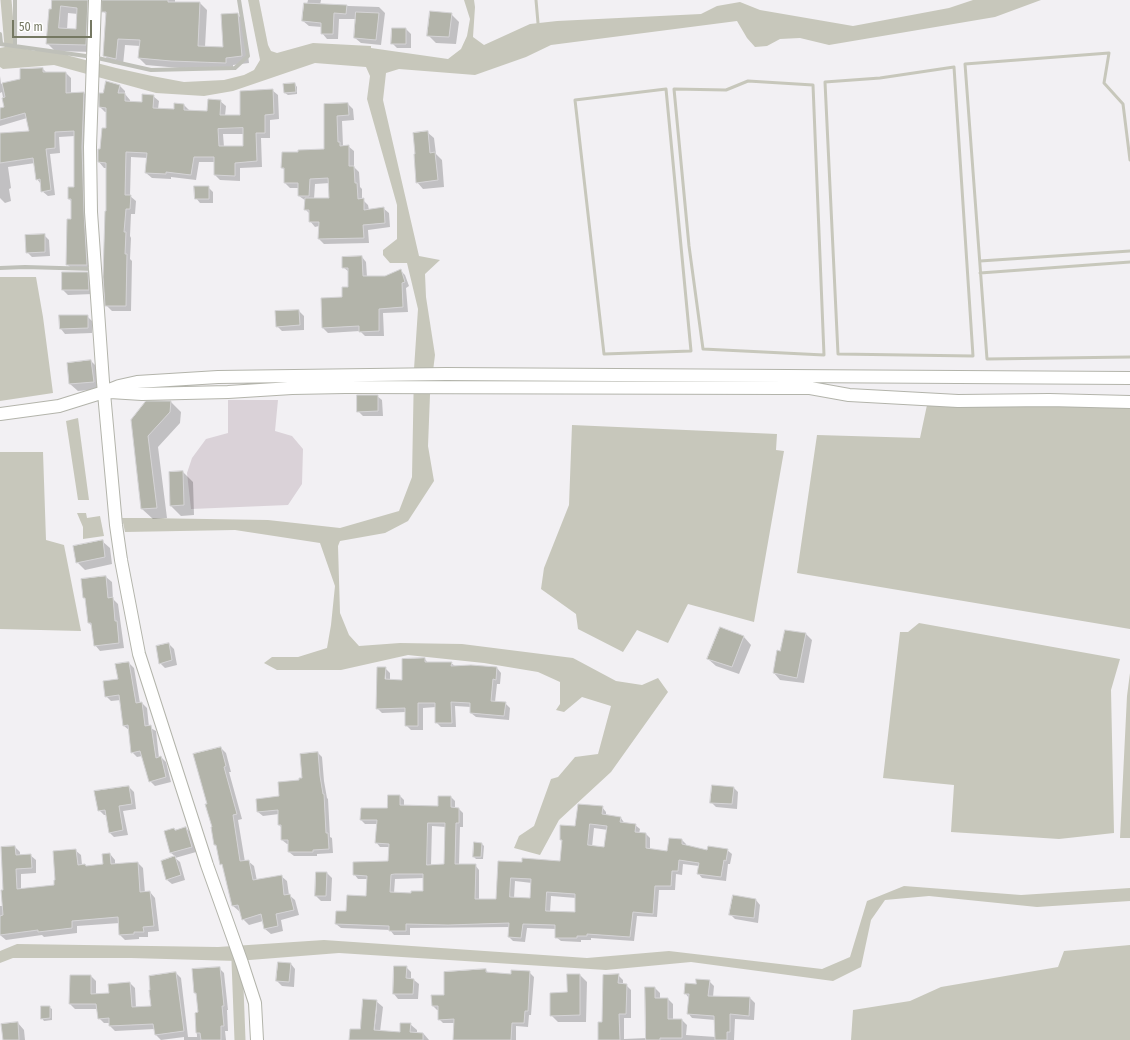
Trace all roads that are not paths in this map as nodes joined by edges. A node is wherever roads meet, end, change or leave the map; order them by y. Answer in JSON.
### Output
{"nodes":[{"id":1,"x":15,"y":0,"type":"edge"},
{"id":2,"x":95,"y":0,"type":"edge"},
{"id":3,"x":239,"y":0,"type":"edge"},
{"id":4,"x":0,"y":34,"type":"edge"},
{"id":5,"x":1,"y":43,"type":"edge"},
{"id":6,"x":15,"y":45,"type":"junction"},
{"id":7,"x":93,"y":57,"type":"junction"},
{"id":8,"x":0,"y":268,"type":"edge"},
{"id":9,"x":95,"y":269,"type":"junction"},
{"id":10,"x":1130,"y":378,"type":"edge"},
{"id":11,"x":104,"y":392,"type":"junction"},
{"id":12,"x":1130,"y":402,"type":"edge"},
{"id":13,"x":0,"y":414,"type":"edge"},
{"id":14,"x":257,"y":1040,"type":"edge"}],
"edges":[{"from":1,"to":6,"type":"street"},
{"from":2,"to":7,"type":"street"},
{"from":3,"to":7,"type":"street"},
{"from":4,"to":5,"type":"street"},
{"from":5,"to":6,"type":"street"},
{"from":6,"to":7,"type":"street"},
{"from":7,"to":9,"type":"street"},
{"from":8,"to":9,"type":"street"},
{"from":9,"to":11,"type":"street"},
{"from":10,"to":11,"type":"street"},
{"from":11,"to":12,"type":"street"},
{"from":11,"to":13,"type":"street"},
{"from":11,"to":14,"type":"street"}]}
